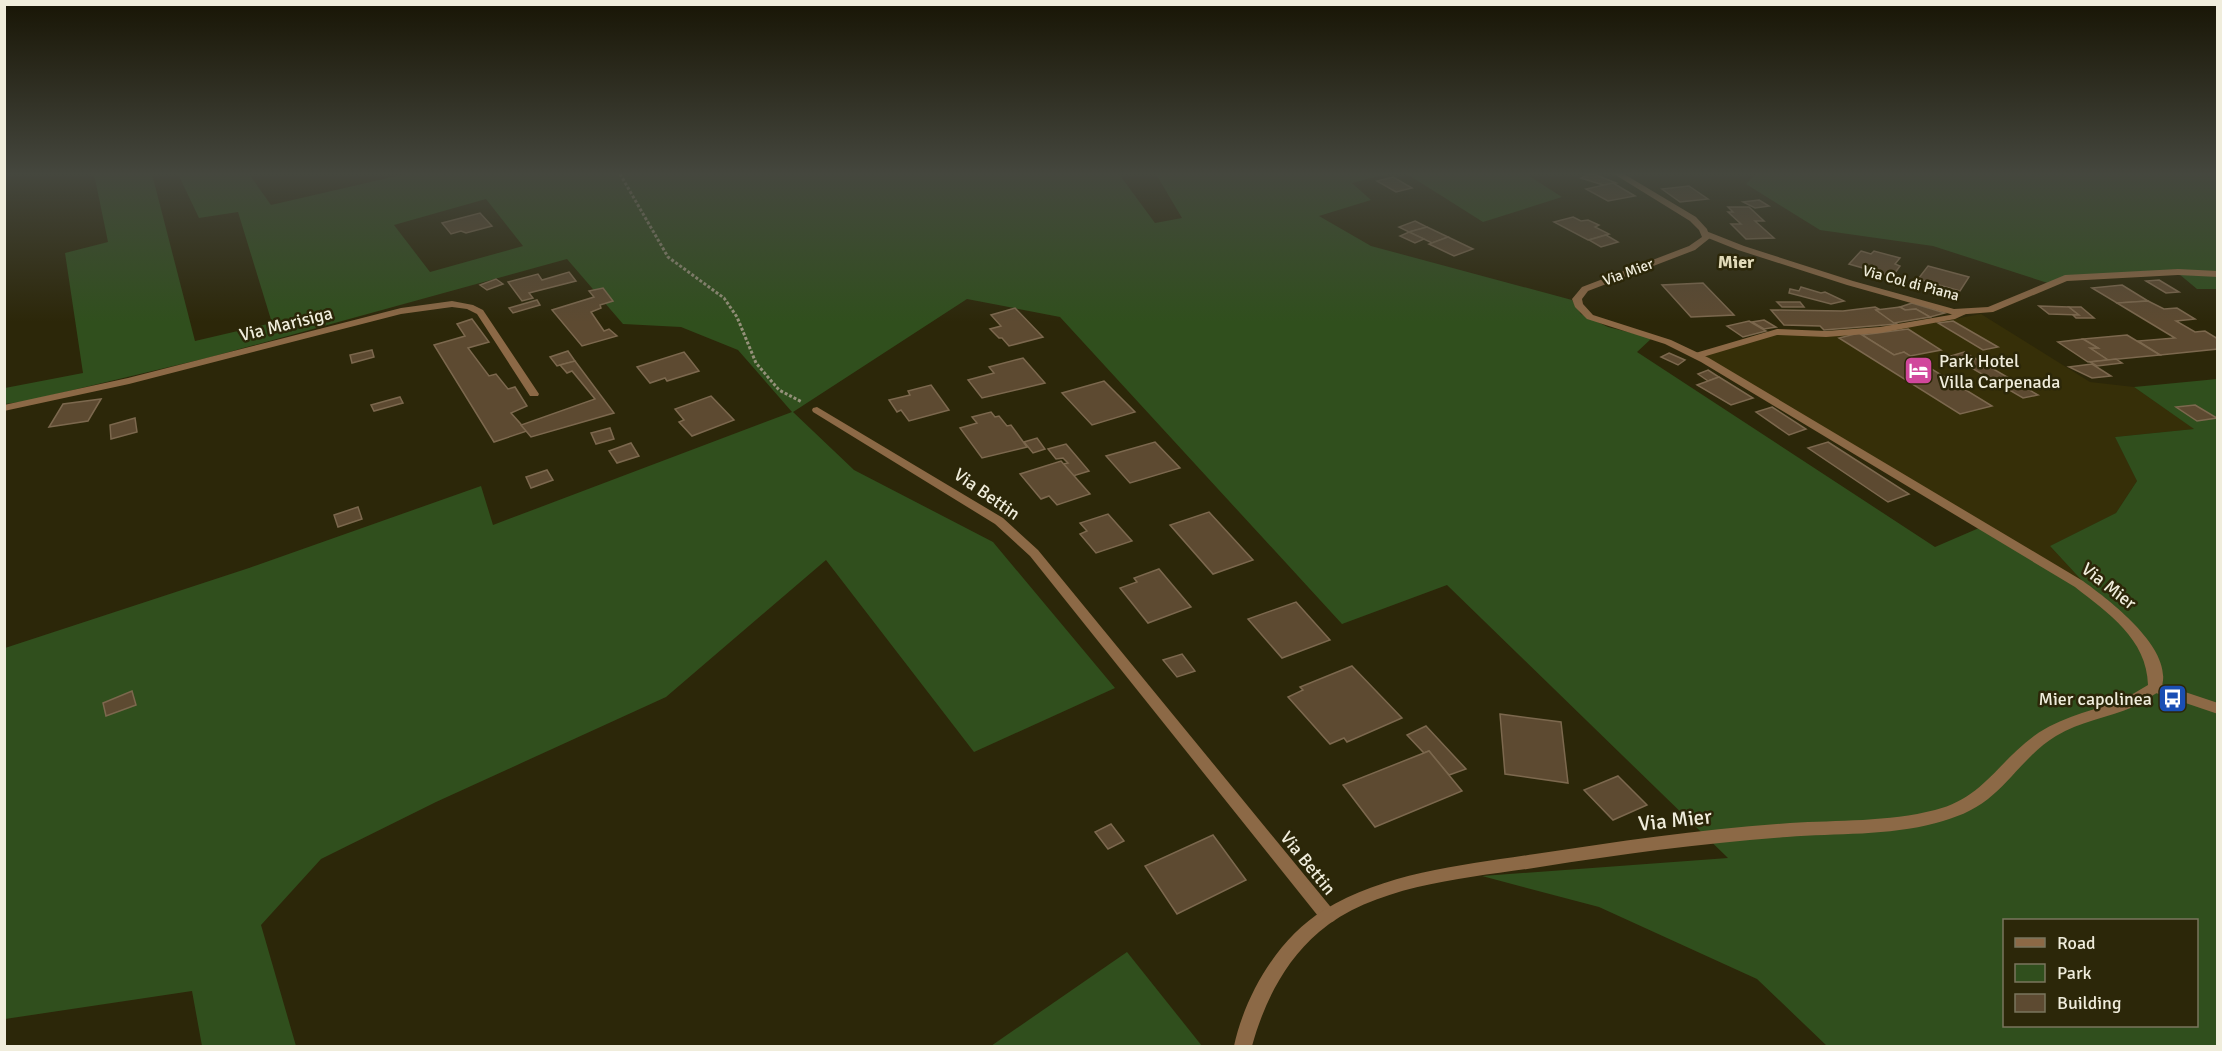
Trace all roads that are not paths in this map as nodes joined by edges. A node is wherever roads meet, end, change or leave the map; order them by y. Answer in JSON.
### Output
{"nodes":[{"id":1,"x":1697,"y":223,"type":"edge"},
{"id":2,"x":1706,"y":234,"type":"junction"},
{"id":3,"x":2217,"y":274,"type":"edge"},
{"id":4,"x":1963,"y":313,"type":"junction"},
{"id":5,"x":1696,"y":356,"type":"junction"},
{"id":6,"x":534,"y":394,"type":"dead end"},
{"id":7,"x":4,"y":408,"type":"edge"},
{"id":8,"x":817,"y":410,"type":"road end"},
{"id":9,"x":2155,"y":687,"type":"junction"},
{"id":10,"x":2217,"y":709,"type":"edge"},
{"id":11,"x":1328,"y":916,"type":"junction"},
{"id":12,"x":1243,"y":1047,"type":"edge"}],
"edges":[{"from":1,"to":2,"type":"street"},
{"from":2,"to":4,"type":"street","name":"Via Col di Piana"},
{"from":2,"to":5,"type":"street","name":"Via Mier"},
{"from":3,"to":4,"type":"street","name":"Via Col di Piana"},
{"from":4,"to":5,"type":"street"},
{"from":5,"to":9,"type":"street","name":"Via Mier"},
{"from":6,"to":7,"type":"street","name":"Via Marisiga"},
{"from":8,"to":11,"type":"street","name":"Via Bettin"},
{"from":9,"to":10,"type":"street"},
{"from":9,"to":11,"type":"street","name":"Via Mier"},
{"from":11,"to":12,"type":"street","name":"Via Mier"}]}
